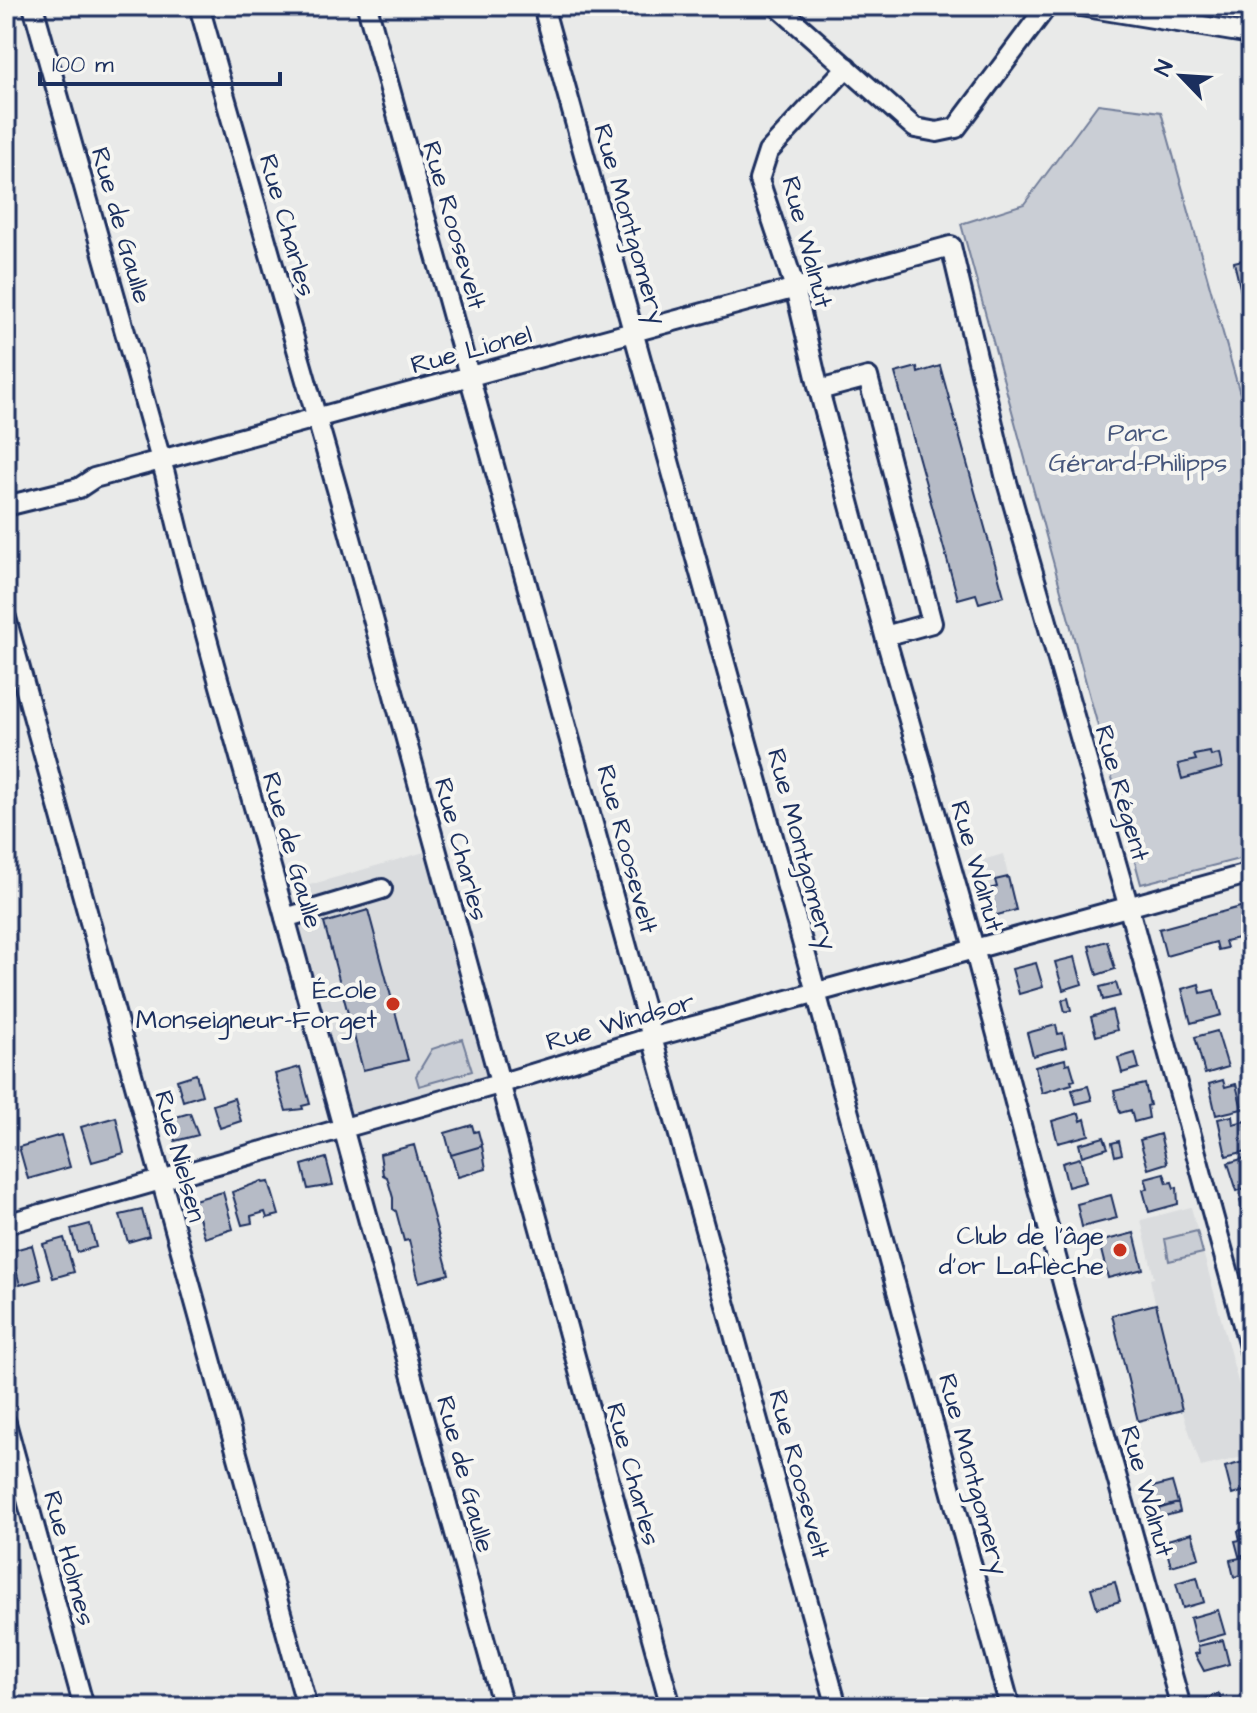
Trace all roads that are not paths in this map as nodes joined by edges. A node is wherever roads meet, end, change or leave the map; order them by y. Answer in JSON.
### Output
{"nodes":[{"id":1,"x":33,"y":6,"type":"edge"},
{"id":2,"x":199,"y":6,"type":"edge"},
{"id":3,"x":367,"y":6,"type":"edge"},
{"id":4,"x":543,"y":6,"type":"edge"},
{"id":5,"x":777,"y":6,"type":"edge"},
{"id":6,"x":1047,"y":6,"type":"edge"},
{"id":7,"x":1080,"y":6,"type":"edge"},
{"id":8,"x":1251,"y":34,"type":"edge"},
{"id":9,"x":847,"y":67,"type":"junction"},
{"id":10,"x":951,"y":246,"type":"joint"},
{"id":11,"x":795,"y":288,"type":"junction"},
{"id":12,"x":634,"y":332,"type":"junction"},
{"id":13,"x":471,"y":376,"type":"junction"},
{"id":14,"x":819,"y":390,"type":"junction"},
{"id":15,"x":316,"y":418,"type":"junction"},
{"id":16,"x":161,"y":460,"type":"junction"},
{"id":17,"x":6,"y":506,"type":"edge"},
{"id":18,"x":6,"y":618,"type":"edge"},
{"id":19,"x":885,"y":636,"type":"junction"},
{"id":20,"x":1251,"y":873,"type":"edge"},
{"id":21,"x":382,"y":889,"type":"dead end"},
{"id":22,"x":1129,"y":906,"type":"junction"},
{"id":23,"x":285,"y":918,"type":"junction"},
{"id":24,"x":974,"y":948,"type":"junction"},
{"id":25,"x":816,"y":992,"type":"junction"},
{"id":26,"x":653,"y":1037,"type":"junction"},
{"id":27,"x":499,"y":1084,"type":"junction"},
{"id":28,"x":343,"y":1127,"type":"junction"},
{"id":29,"x":160,"y":1178,"type":"junction"},
{"id":30,"x":6,"y":1224,"type":"edge"},
{"id":31,"x":1251,"y":1354,"type":"edge"},
{"id":32,"x":6,"y":1423,"type":"edge"},
{"id":33,"x":84,"y":1707,"type":"edge"},
{"id":34,"x":307,"y":1707,"type":"edge"},
{"id":35,"x":503,"y":1707,"type":"edge"},
{"id":36,"x":671,"y":1707,"type":"edge"},
{"id":37,"x":837,"y":1707,"type":"edge"},
{"id":38,"x":1010,"y":1707,"type":"edge"},
{"id":39,"x":1181,"y":1707,"type":"edge"}],
"edges":[{"from":1,"to":16,"type":"street","name":"Rue de Gaulle"},
{"from":2,"to":15,"type":"street","name":"Rue Charles"},
{"from":3,"to":13,"type":"street","name":"Rue Roosevelt"},
{"from":4,"to":12,"type":"street","name":"Rue Montgomery"},
{"from":5,"to":9,"type":"street"},
{"from":6,"to":9,"type":"street"},
{"from":7,"to":8,"type":"street"},
{"from":9,"to":11,"type":"street","name":"Rue Walnut"},
{"from":10,"to":11,"type":"street","name":"Rue Lionel"},
{"from":10,"to":22,"type":"street","name":"Rue Régent"},
{"from":11,"to":12,"type":"street","name":"Rue Lionel"},
{"from":11,"to":14,"type":"street","name":"Rue Walnut"},
{"from":12,"to":13,"type":"street","name":"Rue Lionel"},
{"from":12,"to":25,"type":"street","name":"Rue Montgomery"},
{"from":13,"to":15,"type":"street","name":"Rue Lionel"},
{"from":13,"to":26,"type":"street","name":"Rue Roosevelt"},
{"from":14,"to":19,"type":"street","name":"Rue Walnut"},
{"from":14,"to":19,"type":"street"},
{"from":15,"to":16,"type":"street","name":"Rue Lionel"},
{"from":15,"to":27,"type":"street","name":"Rue Charles"},
{"from":16,"to":17,"type":"street","name":"Rue Lionel"},
{"from":16,"to":23,"type":"street","name":"Rue de Gaulle"},
{"from":18,"to":29,"type":"street","name":"Rue Nielsen"},
{"from":19,"to":24,"type":"street","name":"Rue Walnut"},
{"from":20,"to":22,"type":"street","name":"Rue Windsor"},
{"from":21,"to":23,"type":"street"},
{"from":22,"to":24,"type":"street","name":"Rue Windsor"},
{"from":22,"to":31,"type":"street","name":"Rue Régent"},
{"from":23,"to":28,"type":"street","name":"Rue de Gaulle"},
{"from":24,"to":25,"type":"street","name":"Rue Windsor"},
{"from":24,"to":39,"type":"street","name":"Rue Walnut"},
{"from":25,"to":26,"type":"street","name":"Rue Windsor"},
{"from":25,"to":38,"type":"street","name":"Rue Montgomery"},
{"from":26,"to":27,"type":"street","name":"Rue Windsor"},
{"from":26,"to":37,"type":"street","name":"Rue Roosevelt"},
{"from":27,"to":28,"type":"street","name":"Rue Windsor"},
{"from":27,"to":36,"type":"street","name":"Rue Charles"},
{"from":28,"to":29,"type":"street","name":"Rue Windsor"},
{"from":28,"to":35,"type":"street","name":"Rue de Gaulle"},
{"from":29,"to":30,"type":"street","name":"Rue Windsor"},
{"from":29,"to":34,"type":"street","name":"Rue Nielsen"},
{"from":32,"to":33,"type":"street","name":"Rue Holmes"}]}
